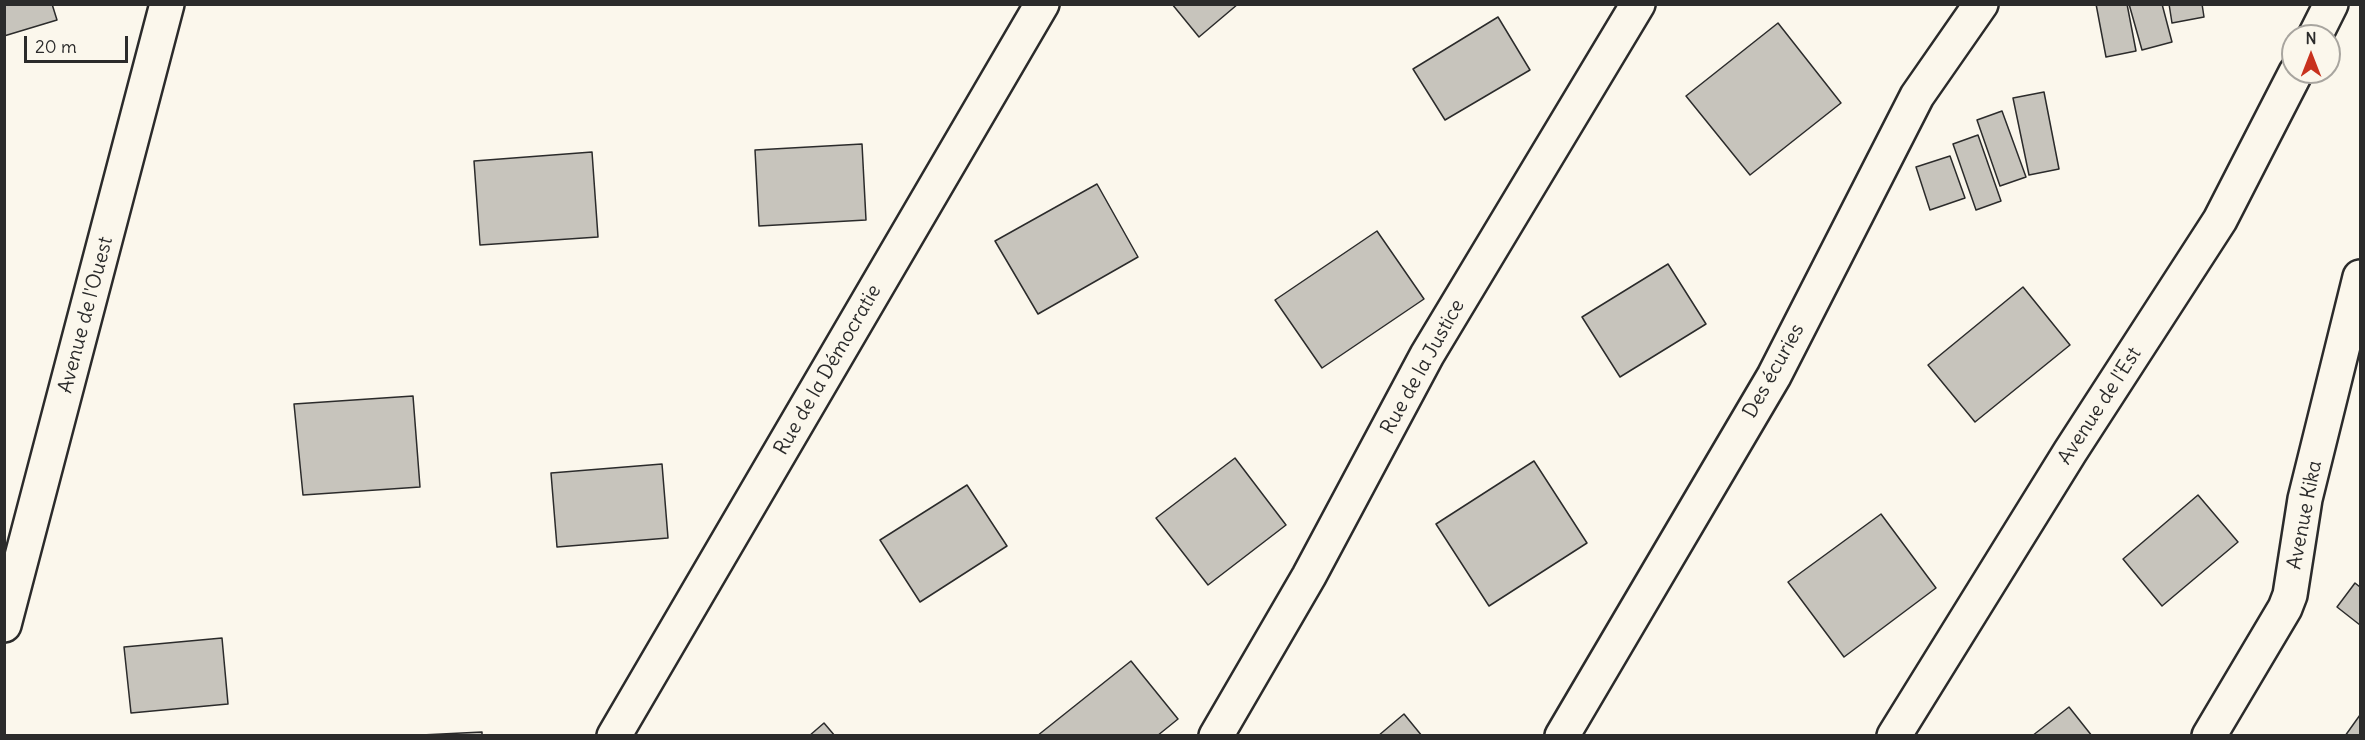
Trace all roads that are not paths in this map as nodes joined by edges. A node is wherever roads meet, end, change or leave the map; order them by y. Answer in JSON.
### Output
{"nodes":[{"id":1,"x":166,"y":4,"type":"edge"},
{"id":2,"x":1042,"y":4,"type":"edge"},
{"id":3,"x":1638,"y":4,"type":"edge"},
{"id":4,"x":1981,"y":4,"type":"edge"},
{"id":5,"x":2331,"y":4,"type":"edge"},
{"id":6,"x":2321,"y":24,"type":"edge"},
{"id":7,"x":2290,"y":84,"type":"edge"},
{"id":8,"x":2361,"y":277,"type":"edge"},
{"id":9,"x":4,"y":625,"type":"edge"},
{"id":10,"x":614,"y":735,"type":"edge"},
{"id":11,"x":1216,"y":735,"type":"edge"},
{"id":12,"x":1562,"y":735,"type":"edge"},
{"id":13,"x":1894,"y":735,"type":"edge"},
{"id":14,"x":2209,"y":735,"type":"edge"}],
"edges":[{"from":1,"to":9,"type":"street","name":"Avenue de l'Ouest"},
{"from":2,"to":10,"type":"street","name":"Rue de la Démocratie"},
{"from":3,"to":11,"type":"street","name":"Rue de la Justice"},
{"from":4,"to":12,"type":"street","name":"Des écuries"},
{"from":5,"to":6,"type":"street"},
{"from":7,"to":13,"type":"street","name":"Avenue de l'Est"},
{"from":8,"to":14,"type":"street","name":"Avenue Kika"}]}
